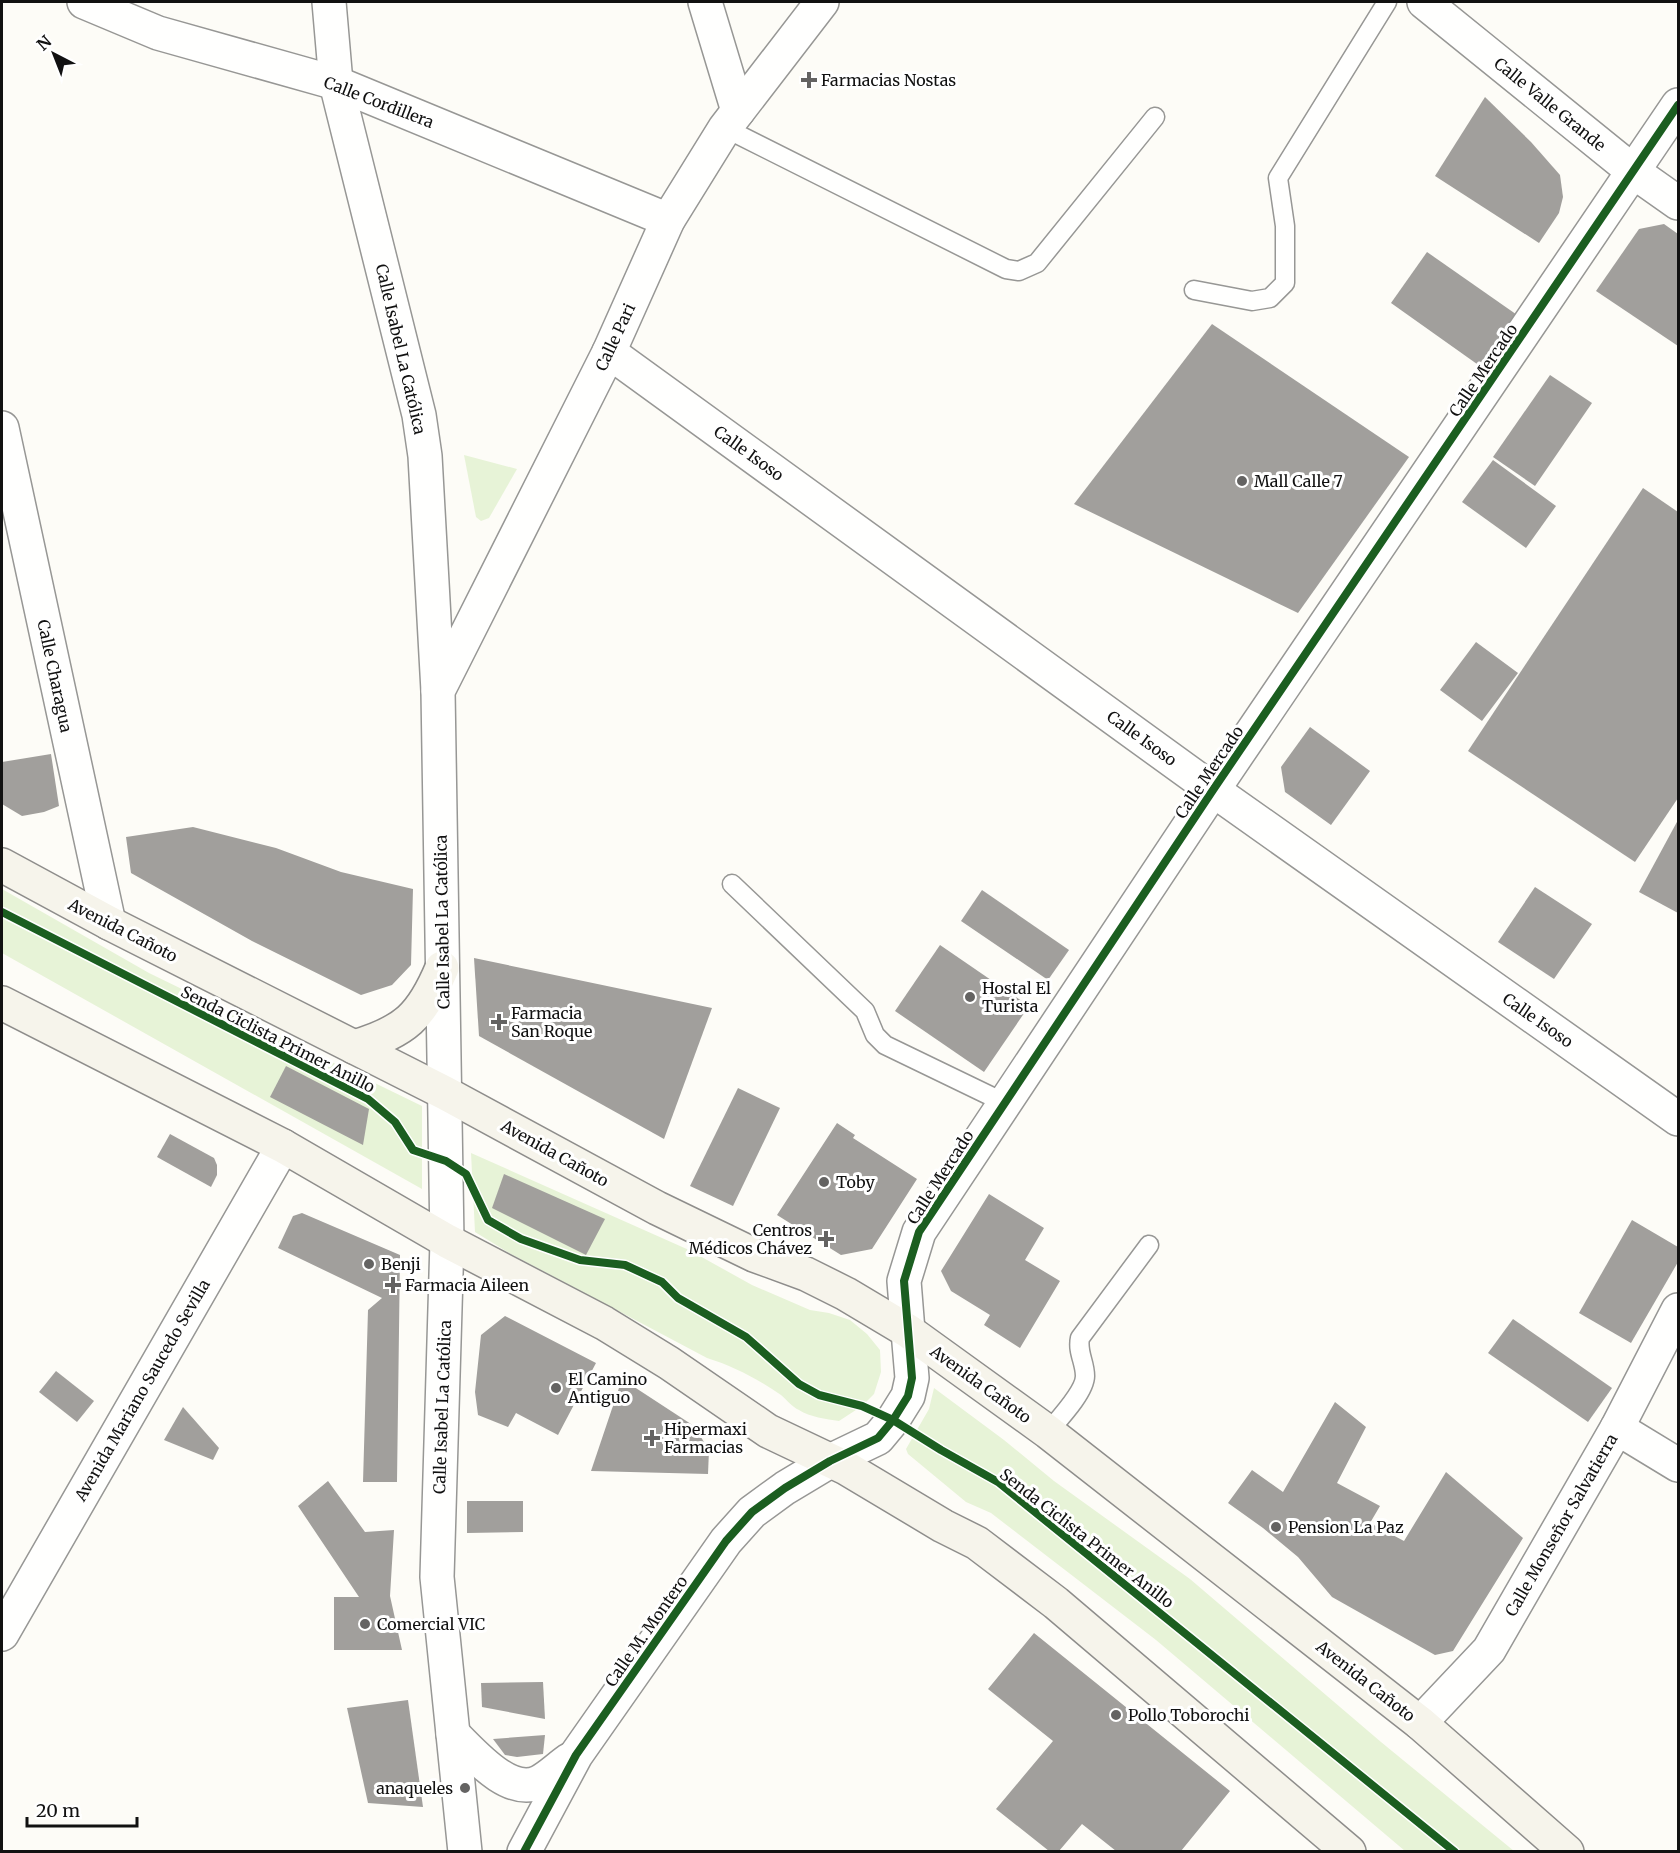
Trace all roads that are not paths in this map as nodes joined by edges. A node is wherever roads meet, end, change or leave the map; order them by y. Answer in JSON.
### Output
{"nodes":[{"id":1,"x":84,"y":2,"type":"edge"},
{"id":2,"x":329,"y":2,"type":"edge"},
{"id":3,"x":705,"y":2,"type":"edge"},
{"id":4,"x":822,"y":2,"type":"edge"},
{"id":5,"x":1387,"y":2,"type":"edge"},
{"id":6,"x":1424,"y":2,"type":"edge"},
{"id":7,"x":336,"y":83,"type":"junction"},
{"id":8,"x":1678,"y":105,"type":"edge"},
{"id":9,"x":1155,"y":117,"type":"dead end"},
{"id":10,"x":731,"y":120,"type":"junction"},
{"id":11,"x":1634,"y":172,"type":"junction"},
{"id":12,"x":1678,"y":203,"type":"edge"},
{"id":13,"x":668,"y":220,"type":"junction"},
{"id":14,"x":1194,"y":290,"type":"dead end"},
{"id":15,"x":609,"y":352,"type":"junction"},
{"id":16,"x":2,"y":428,"type":"edge"},
{"id":17,"x":438,"y":691,"type":"junction"},
{"id":18,"x":1213,"y":790,"type":"junction"},
{"id":19,"x":2,"y":865,"type":"edge"},
{"id":20,"x":732,"y":884,"type":"dead end"},
{"id":21,"x":109,"y":923,"type":"junction"},
{"id":22,"x":442,"y":968,"type":"junction"},
{"id":23,"x":2,"y":1002,"type":"edge"},
{"id":24,"x":354,"y":1047,"type":"junction"},
{"id":25,"x":445,"y":1093,"type":"junction"},
{"id":26,"x":1005,"y":1103,"type":"junction"},
{"id":27,"x":1678,"y":1119,"type":"edge"},
{"id":28,"x":283,"y":1146,"type":"junction"},
{"id":29,"x":447,"y":1241,"type":"junction"},
{"id":30,"x":1149,"y":1245,"type":"dead end"},
{"id":31,"x":1678,"y":1310,"type":"edge"},
{"id":32,"x":908,"y":1331,"type":"junction"},
{"id":33,"x":1617,"y":1428,"type":"junction"},
{"id":34,"x":1048,"y":1432,"type":"junction"},
{"id":35,"x":830,"y":1461,"type":"junction"},
{"id":36,"x":1678,"y":1465,"type":"edge"},
{"id":37,"x":2,"y":1634,"type":"edge"},
{"id":38,"x":1420,"y":1723,"type":"junction"},
{"id":39,"x":453,"y":1734,"type":"junction"},
{"id":40,"x":576,"y":1755,"type":"junction"},
{"id":41,"x":465,"y":1851,"type":"edge"},
{"id":42,"x":524,"y":1851,"type":"edge"},
{"id":43,"x":1349,"y":1851,"type":"edge"},
{"id":44,"x":1567,"y":1851,"type":"edge"}],
"edges":[{"from":1,"to":7,"type":"street","name":"Calle Cordillera"},
{"from":2,"to":7,"type":"street","name":"Calle Isabel La Católica"},
{"from":3,"to":10,"type":"street"},
{"from":4,"to":10,"type":"street","name":"Calle Pari"},
{"from":5,"to":14,"type":"lane"},
{"from":6,"to":11,"type":"street","name":"Calle Valle Grande"},
{"from":7,"to":13,"type":"street","name":"Calle Cordillera"},
{"from":7,"to":17,"type":"street","name":"Calle Isabel La Católica"},
{"from":8,"to":11,"type":"street","name":"Calle Mercado"},
{"from":9,"to":10,"type":"lane"},
{"from":10,"to":13,"type":"street","name":"Calle Pari"},
{"from":11,"to":12,"type":"street","name":"Calle Valle Grande"},
{"from":11,"to":18,"type":"street","name":"Calle Mercado"},
{"from":13,"to":15,"type":"street","name":"Calle Pari"},
{"from":15,"to":17,"type":"street","name":"Calle Pari"},
{"from":15,"to":18,"type":"street","name":"Calle Isoso"},
{"from":16,"to":21,"type":"street","name":"Calle Charagua"},
{"from":17,"to":22,"type":"street","name":"Calle Isabel La Católica"},
{"from":18,"to":26,"type":"street","name":"Calle Mercado"},
{"from":18,"to":27,"type":"street","name":"Calle Isoso"},
{"from":19,"to":21,"type":"main road","name":"Avenida Cañoto"},
{"from":20,"to":26,"type":"lane"},
{"from":21,"to":24,"type":"main road","name":"Avenida Cañoto"},
{"from":22,"to":24,"type":"main road"},
{"from":22,"to":25,"type":"street","name":"Calle Isabel La Católica"},
{"from":23,"to":28,"type":"main road"},
{"from":24,"to":25,"type":"main road","name":"Avenida Cañoto"},
{"from":25,"to":29,"type":"street","name":"Calle Isabel La Católica"},
{"from":25,"to":32,"type":"main road","name":"Avenida Cañoto"},
{"from":26,"to":32,"type":"street","name":"Calle Mercado"},
{"from":28,"to":29,"type":"main road"},
{"from":28,"to":37,"type":"street","name":"Avenida Mariano Saucedo Sevilla"},
{"from":29,"to":35,"type":"main road"},
{"from":29,"to":39,"type":"street","name":"Calle Isabel La Católica"},
{"from":30,"to":34,"type":"lane"},
{"from":31,"to":33,"type":"street","name":"Calle Monseñor Salvatierra"},
{"from":32,"to":34,"type":"main road","name":"Avenida Cañoto"},
{"from":32,"to":35,"type":"street","name":"Calle Mercado"},
{"from":33,"to":36,"type":"street"},
{"from":33,"to":38,"type":"street","name":"Calle Monseñor Salvatierra"},
{"from":34,"to":38,"type":"main road","name":"Avenida Cañoto"},
{"from":35,"to":40,"type":"street","name":"Calle M. Montero"},
{"from":35,"to":43,"type":"main road"},
{"from":38,"to":44,"type":"main road","name":"Avenida Cañoto"},
{"from":39,"to":40,"type":"street","name":"Calle M. Montero"},
{"from":39,"to":41,"type":"street","name":"Calle Isabel La Católica"},
{"from":40,"to":42,"type":"street","name":"Calle M. Montero"}]}
